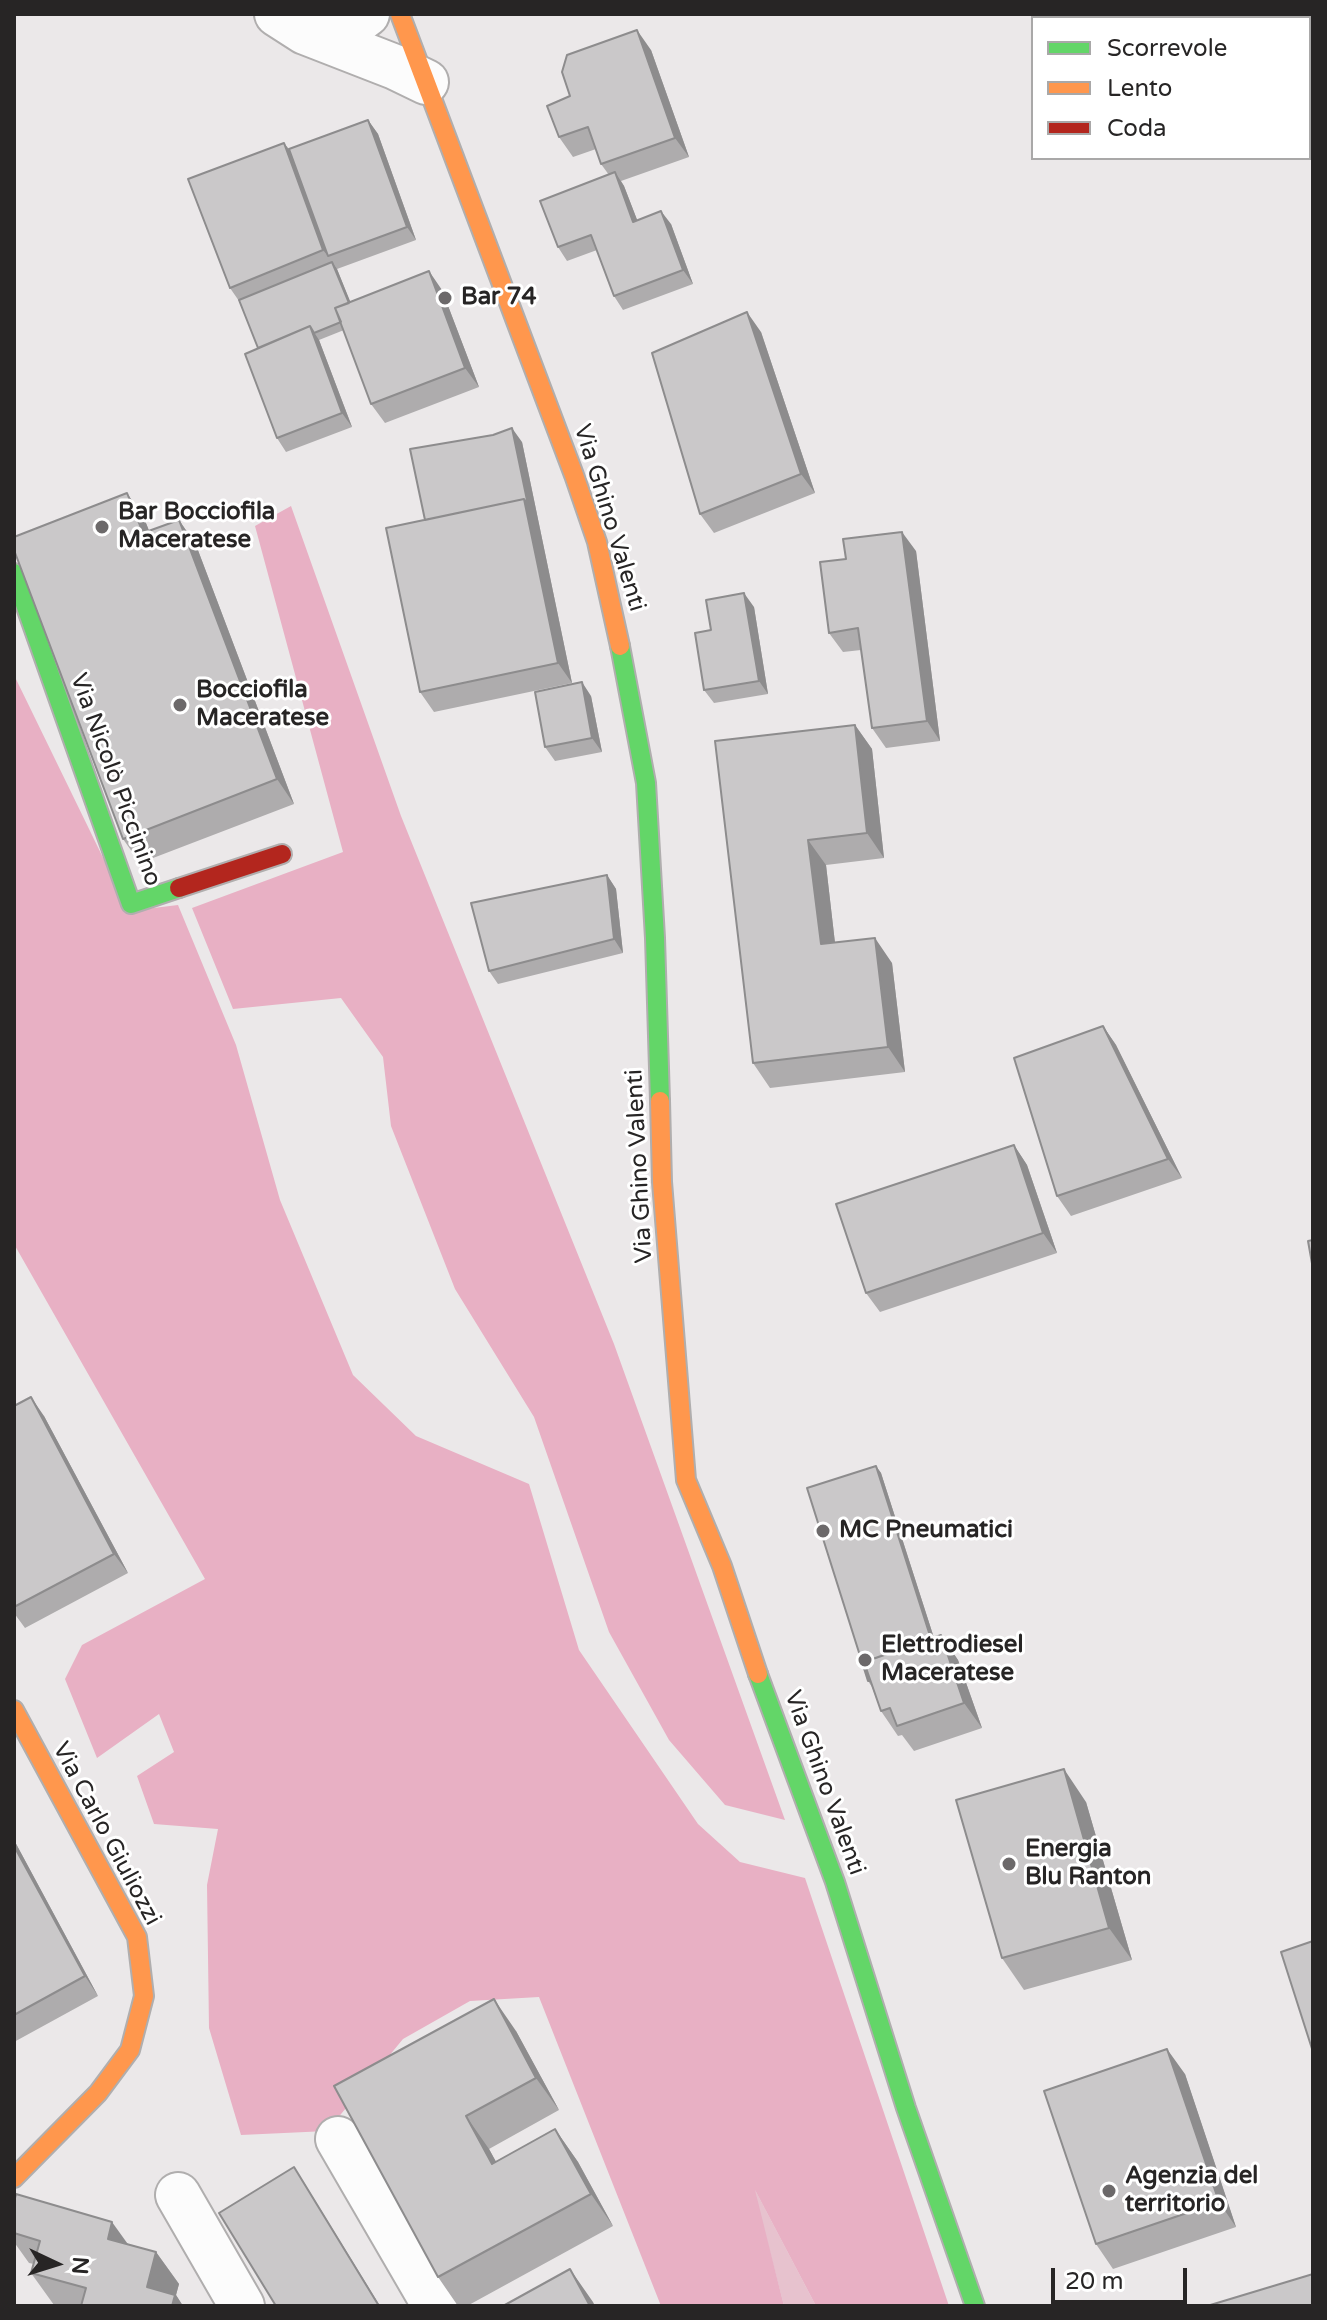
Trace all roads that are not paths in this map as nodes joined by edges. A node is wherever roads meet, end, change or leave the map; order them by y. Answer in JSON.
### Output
{"nodes":[{"id":1,"x":367,"y":14,"type":"edge"},
{"id":2,"x":400,"y":14,"type":"edge"},
{"id":3,"x":291,"y":23,"type":"edge"},
{"id":4,"x":426,"y":82,"type":"junction"},
{"id":5,"x":14,"y":573,"type":"edge"},
{"id":6,"x":282,"y":854,"type":"dead end"},
{"id":7,"x":14,"y":1710,"type":"edge"},
{"id":8,"x":338,"y":2139,"type":"edge"},
{"id":9,"x":14,"y":2178,"type":"edge"},
{"id":10,"x":178,"y":2195,"type":"dead end"},
{"id":11,"x":242,"y":2306,"type":"edge"},
{"id":12,"x":435,"y":2306,"type":"edge"},
{"id":13,"x":975,"y":2306,"type":"edge"}],
"edges":[{"from":1,"to":3,"type":"street"},
{"from":2,"to":4,"type":"main road","name":"Via Ghino Valenti"},
{"from":3,"to":4,"type":"street"},
{"from":4,"to":13,"type":"main road","name":"Via Ghino Valenti"},
{"from":5,"to":6,"type":"main road","name":"Via Nicolò Piccinino"},
{"from":7,"to":9,"type":"main road","name":"Via Carlo Giuliozzi"},
{"from":8,"to":12,"type":"street"},
{"from":10,"to":11,"type":"street"}]}
